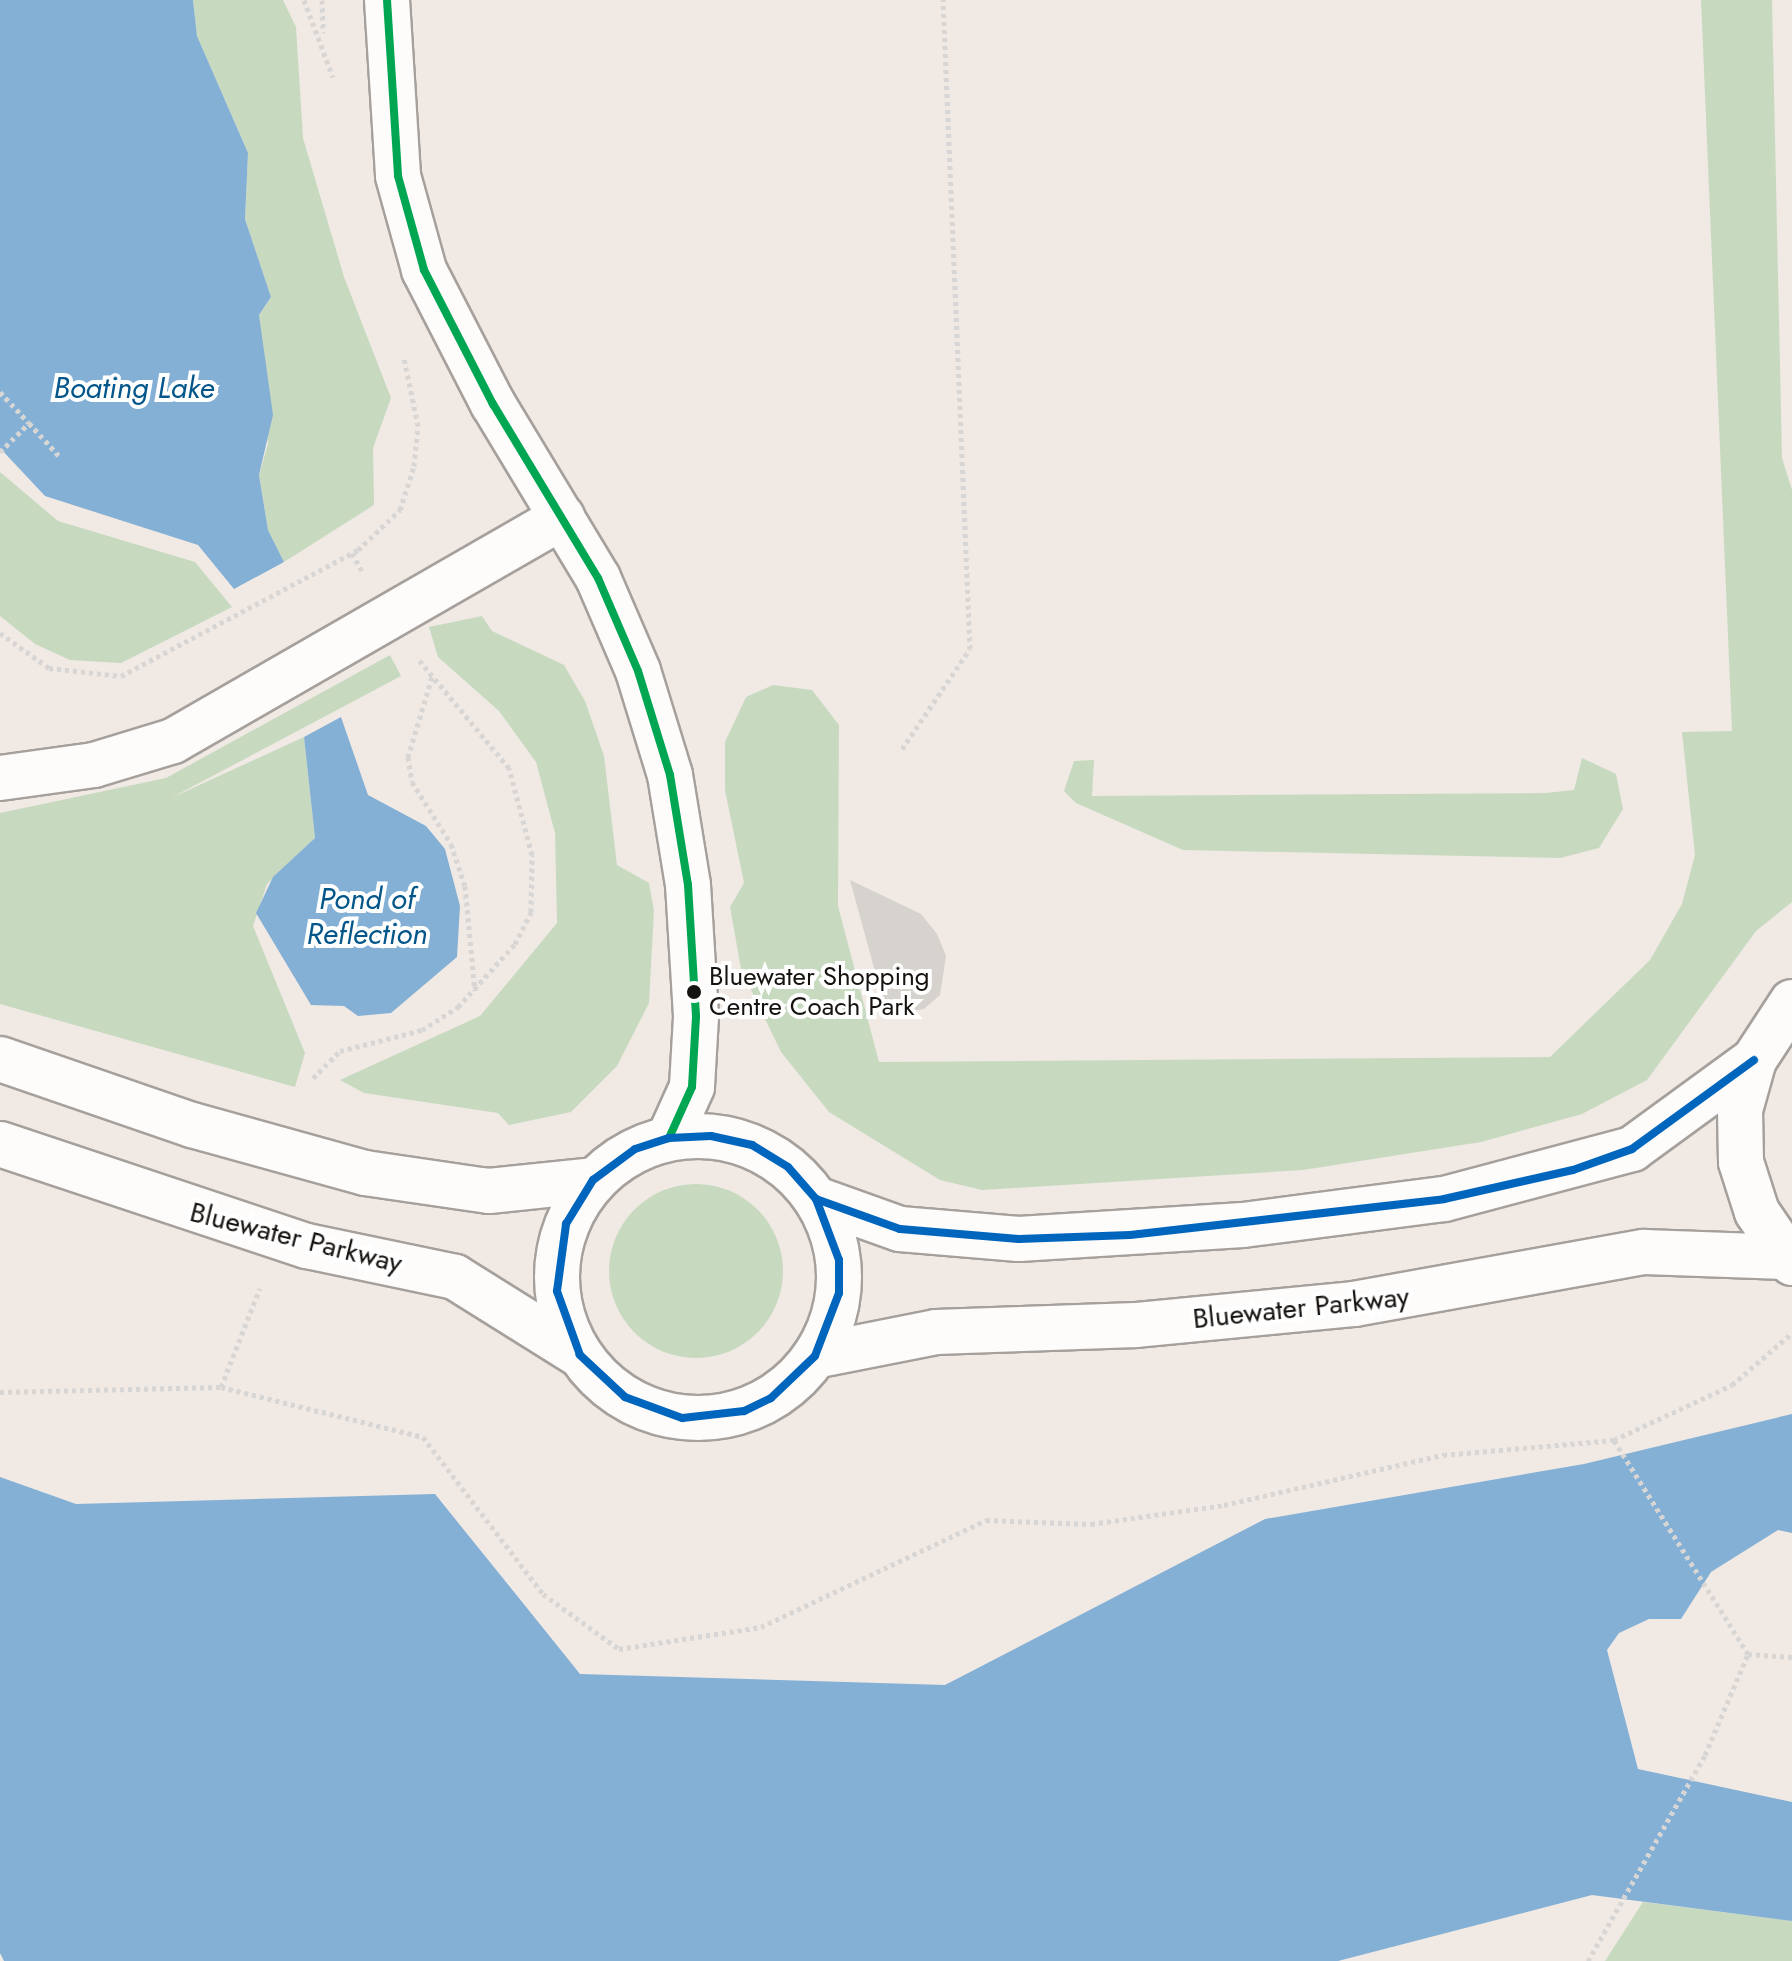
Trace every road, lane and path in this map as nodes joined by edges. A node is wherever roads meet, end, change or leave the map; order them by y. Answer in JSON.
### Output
{"nodes":[{"id":1,"x":304,"y":0,"type":"edge"},
{"id":2,"x":322,"y":0,"type":"edge"},
{"id":3,"x":387,"y":0,"type":"edge"},
{"id":4,"x":943,"y":0,"type":"edge"},
{"id":5,"x":0,"y":392,"type":"edge"},
{"id":6,"x":29,"y":423,"type":"junction"},
{"id":7,"x":0,"y":452,"type":"edge"},
{"id":8,"x":59,"y":456,"type":"dead end"},
{"id":9,"x":562,"y":517,"type":"junction"},
{"id":10,"x":352,"y":553,"type":"dead end"},
{"id":11,"x":386,"y":614,"type":"junction"},
{"id":12,"x":0,"y":633,"type":"edge"},
{"id":13,"x":432,"y":677,"type":"junction"},
{"id":14,"x":902,"y":749,"type":"dead end"},
{"id":15,"x":0,"y":778,"type":"edge"},
{"id":16,"x":475,"y":992,"type":"junction"},
{"id":17,"x":1792,"y":1002,"type":"edge"},
{"id":18,"x":0,"y":1059,"type":"edge"},
{"id":19,"x":1754,"y":1060,"type":"junction"},
{"id":20,"x":313,"y":1078,"type":"dead end"},
{"id":21,"x":669,"y":1138,"type":"junction"},
{"id":22,"x":2,"y":1146,"type":"edge"},
{"id":23,"x":593,"y":1180,"type":"junction"},
{"id":24,"x":816,"y":1199,"type":"junction"},
{"id":25,"x":1788,"y":1260,"type":"edge"},
{"id":26,"x":262,"y":1285,"type":"dead end"},
{"id":27,"x":1792,"y":1333,"type":"edge"},
{"id":28,"x":580,"y":1355,"type":"junction"},
{"id":29,"x":815,"y":1356,"type":"junction"},
{"id":30,"x":221,"y":1387,"type":"junction"},
{"id":31,"x":0,"y":1392,"type":"edge"},
{"id":32,"x":1614,"y":1440,"type":"junction"},
{"id":33,"x":1748,"y":1654,"type":"junction"},
{"id":34,"x":1792,"y":1657,"type":"edge"},
{"id":35,"x":1588,"y":1961,"type":"edge"}],
"edges":[{"from":1,"to":2,"type":"path"},
{"from":3,"to":9,"type":"street"},
{"from":4,"to":14,"type":"path"},
{"from":5,"to":6,"type":"path"},
{"from":6,"to":7,"type":"path"},
{"from":6,"to":8,"type":"path"},
{"from":9,"to":11,"type":"street"},
{"from":9,"to":21,"type":"street"},
{"from":10,"to":12,"type":"path"},
{"from":11,"to":13,"type":"path"},
{"from":11,"to":15,"type":"street"},
{"from":13,"to":16,"type":"path"},
{"from":13,"to":16,"type":"path"},
{"from":16,"to":20,"type":"path"},
{"from":17,"to":19,"type":"street"},
{"from":18,"to":23,"type":"street"},
{"from":19,"to":24,"type":"street"},
{"from":19,"to":25,"type":"street"},
{"from":21,"to":23,"type":"street"},
{"from":21,"to":24,"type":"street"},
{"from":22,"to":28,"type":"street","name":"Bluewater Parkway"},
{"from":23,"to":28,"type":"street"},
{"from":24,"to":29,"type":"street"},
{"from":25,"to":29,"type":"street","name":"Bluewater Parkway"},
{"from":26,"to":30,"type":"path"},
{"from":27,"to":32,"type":"path"},
{"from":28,"to":29,"type":"street"},
{"from":30,"to":31,"type":"path"},
{"from":30,"to":32,"type":"path"},
{"from":32,"to":33,"type":"path"},
{"from":33,"to":34,"type":"path"},
{"from":33,"to":35,"type":"path"}]}
